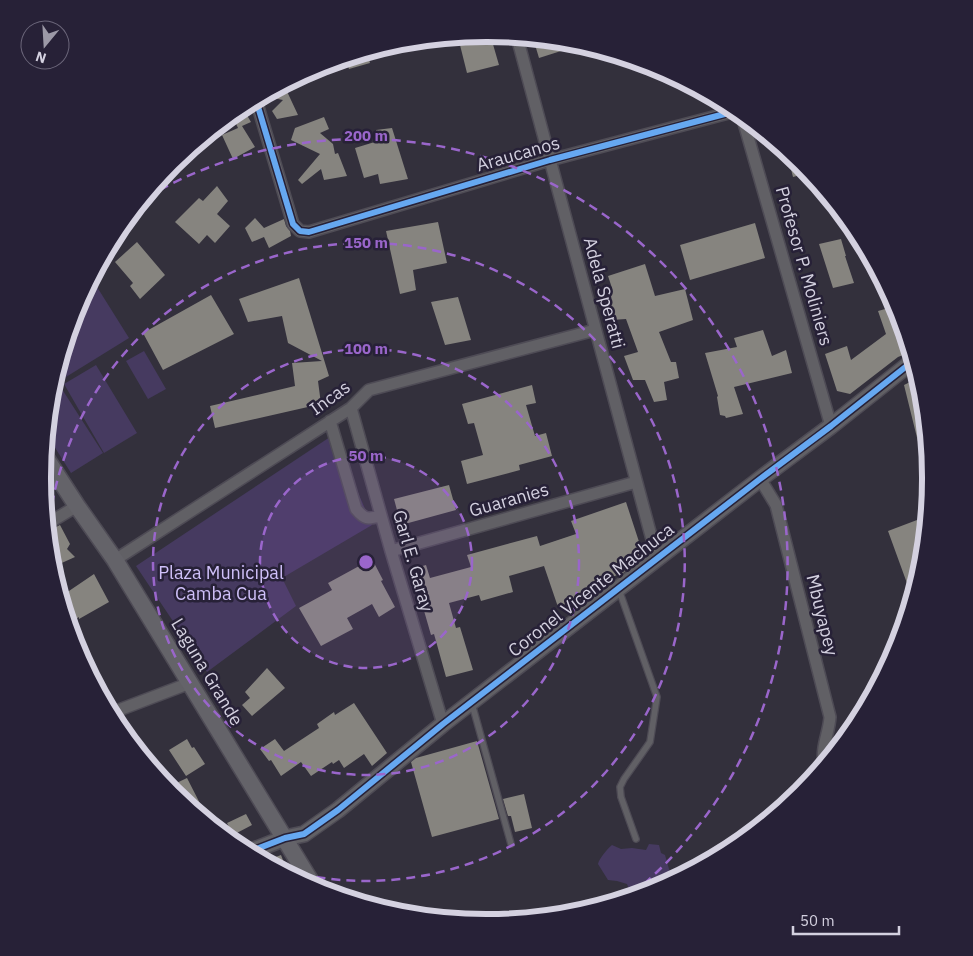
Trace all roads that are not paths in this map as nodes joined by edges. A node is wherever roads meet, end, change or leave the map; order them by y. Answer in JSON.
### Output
{"nodes":[{"id":1,"x":519,"y":43,"type":"edge"},
{"id":2,"x":258,"y":108,"type":"edge"},
{"id":3,"x":725,"y":114,"type":"edge"},
{"id":4,"x":745,"y":128,"type":"edge"},
{"id":5,"x":550,"y":160,"type":"junction"},
{"id":6,"x":595,"y":330,"type":"junction"},
{"id":7,"x":907,"y":366,"type":"edge"},
{"id":8,"x":351,"y":408,"type":"junction"},
{"id":9,"x":330,"y":422,"type":"junction"},
{"id":10,"x":832,"y":426,"type":"junction"},
{"id":11,"x":51,"y":467,"type":"edge"},
{"id":12,"x":760,"y":479,"type":"junction"},
{"id":13,"x":636,"y":482,"type":"junction"},
{"id":14,"x":76,"y":506,"type":"junction"},
{"id":15,"x":381,"y":516,"type":"junction"},
{"id":16,"x":53,"y":520,"type":"edge"},
{"id":17,"x":391,"y":551,"type":"junction"},
{"id":18,"x":657,"y":558,"type":"junction"},
{"id":19,"x":115,"y":560,"type":"junction"},
{"id":20,"x":618,"y":588,"type":"junction"},
{"id":21,"x":190,"y":684,"type":"junction"},
{"id":22,"x":471,"y":702,"type":"junction"},
{"id":23,"x":118,"y":710,"type":"edge"},
{"id":24,"x":443,"y":724,"type":"junction"},
{"id":25,"x":823,"y":754,"type":"edge"},
{"id":26,"x":285,"y":838,"type":"junction"},
{"id":27,"x":636,"y":839,"type":"dead end"},
{"id":28,"x":511,"y":844,"type":"dead end"},
{"id":29,"x":258,"y":848,"type":"edge"},
{"id":30,"x":306,"y":874,"type":"edge"}],
"edges":[{"from":1,"to":5,"type":"street","name":"Adela Speratti"},
{"from":2,"to":5,"type":"street","name":"Araucanos"},
{"from":3,"to":5,"type":"street","name":"Araucanos"},
{"from":4,"to":10,"type":"street","name":"Profesor P. Moliniers"},
{"from":5,"to":6,"type":"street","name":"Adela Speratti"},
{"from":6,"to":8,"type":"street","name":"Incas"},
{"from":6,"to":13,"type":"street","name":"Adela Speratti"},
{"from":7,"to":10,"type":"street","name":"Coronel Vicente Machuca"},
{"from":8,"to":9,"type":"street","name":"Incas"},
{"from":8,"to":15,"type":"street","name":"Garl E. Garay"},
{"from":9,"to":15,"type":"street"},
{"from":9,"to":19,"type":"street","name":"Incas"},
{"from":10,"to":12,"type":"street","name":"Coronel Vicente Machuca"},
{"from":11,"to":14,"type":"main road","name":"Laguna Grande"},
{"from":12,"to":18,"type":"street","name":"Coronel Vicente Machuca"},
{"from":12,"to":25,"type":"street","name":"Mbuyapey"},
{"from":13,"to":17,"type":"street","name":"Guaranies"},
{"from":13,"to":18,"type":"street","name":"Adela Speratti"},
{"from":14,"to":16,"type":"street"},
{"from":14,"to":19,"type":"main road","name":"Laguna Grande"},
{"from":15,"to":17,"type":"street","name":"Garl E. Garay"},
{"from":17,"to":24,"type":"street","name":"Garl E. Garay"},
{"from":18,"to":20,"type":"street","name":"Coronel Vicente Machuca"},
{"from":19,"to":21,"type":"main road","name":"Laguna Grande"},
{"from":20,"to":22,"type":"street","name":"Coronel Vicente Machuca"},
{"from":20,"to":27,"type":"lane"},
{"from":21,"to":23,"type":"street"},
{"from":21,"to":26,"type":"main road","name":"Laguna Grande"},
{"from":22,"to":24,"type":"street","name":"Coronel Vicente Machuca"},
{"from":22,"to":28,"type":"lane"},
{"from":24,"to":26,"type":"street","name":"Coronel Vicente Machuca"},
{"from":26,"to":29,"type":"street","name":"Coronel Vicente Machuca"},
{"from":26,"to":30,"type":"main road","name":"Laguna Grande"}]}
